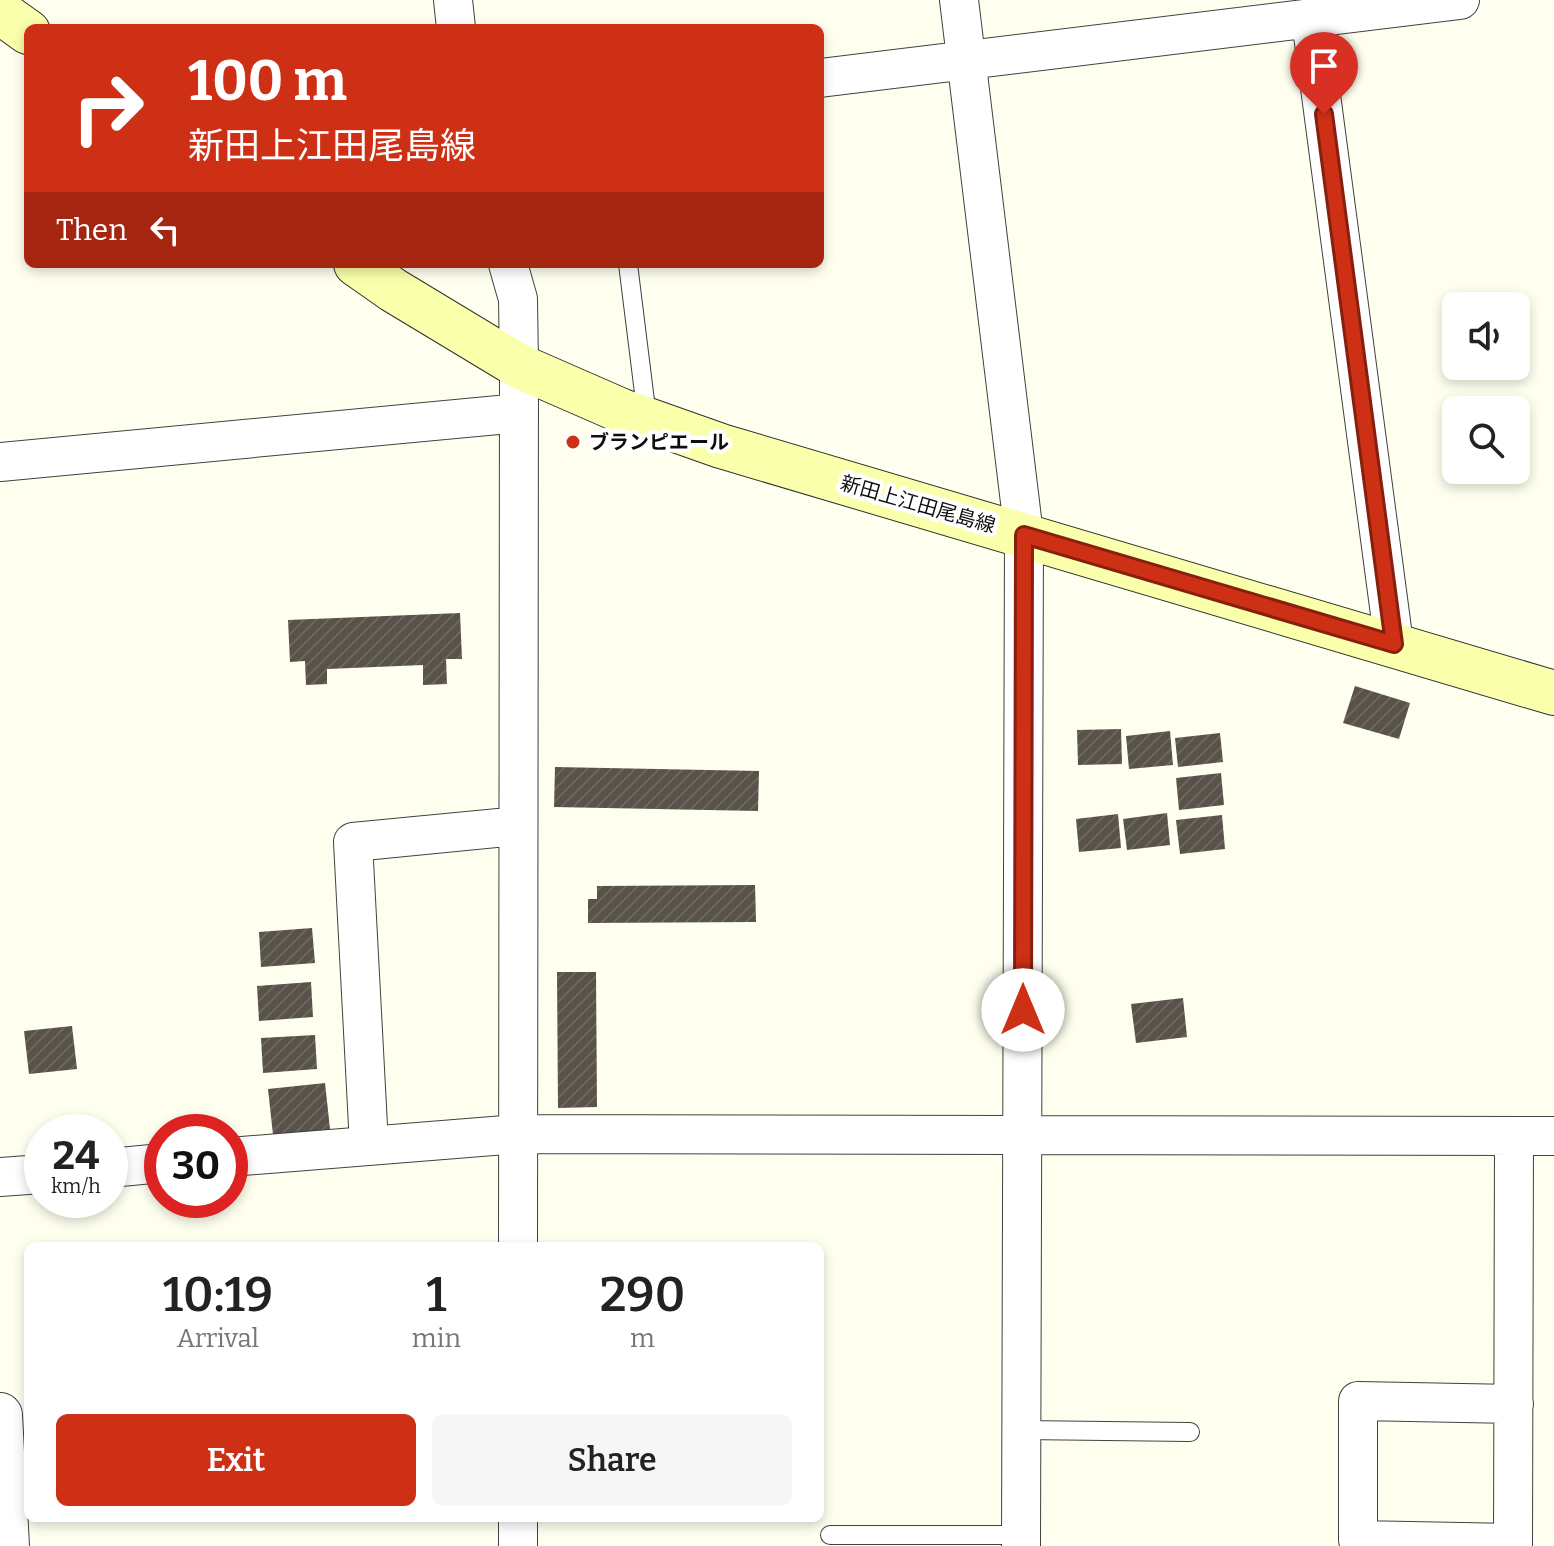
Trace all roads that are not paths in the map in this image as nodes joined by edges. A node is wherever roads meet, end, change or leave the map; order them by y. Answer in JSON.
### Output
{"nodes":[{"id":1,"x":453,"y":0,"type":"edge"},
{"id":2,"x":959,"y":0,"type":"edge"},
{"id":3,"x":1460,"y":0,"type":"edge"},
{"id":4,"x":0,"y":12,"type":"edge"},
{"id":5,"x":1311,"y":20,"type":"junction"},
{"id":6,"x":456,"y":24,"type":"edge"},
{"id":7,"x":24,"y":29,"type":"edge"},
{"id":8,"x":966,"y":61,"type":"junction"},
{"id":9,"x":824,"y":78,"type":"edge"},
{"id":10,"x":362,"y":268,"type":"edge"},
{"id":11,"x":509,"y":268,"type":"edge"},
{"id":12,"x":629,"y":268,"type":"edge"},
{"id":13,"x":519,"y":366,"type":"junction"},
{"id":14,"x":519,"y":413,"type":"junction"},
{"id":15,"x":648,"y":420,"type":"junction"},
{"id":16,"x":0,"y":462,"type":"edge"},
{"id":17,"x":1024,"y":535,"type":"junction"},
{"id":18,"x":1394,"y":644,"type":"junction"},
{"id":19,"x":1554,"y":693,"type":"edge"},
{"id":20,"x":518,"y":826,"type":"junction"},
{"id":21,"x":518,"y":1134,"type":"junction"},
{"id":22,"x":1023,"y":1136,"type":"junction"},
{"id":23,"x":1554,"y":1136,"type":"edge"},
{"id":24,"x":1514,"y":1137,"type":"junction"},
{"id":25,"x":369,"y":1145,"type":"junction"},
{"id":26,"x":248,"y":1155,"type":"edge"},
{"id":27,"x":24,"y":1175,"type":"edge"},
{"id":28,"x":0,"y":1177,"type":"edge"},
{"id":29,"x":518,"y":1242,"type":"edge"},
{"id":30,"x":1514,"y":1404,"type":"junction"},
{"id":31,"x":0,"y":1415,"type":"edge"},
{"id":32,"x":1022,"y":1430,"type":"junction"},
{"id":33,"x":1190,"y":1432,"type":"dead end"},
{"id":34,"x":518,"y":1522,"type":"edge"},
{"id":35,"x":830,"y":1535,"type":"dead end"},
{"id":36,"x":1021,"y":1541,"type":"edge"},
{"id":37,"x":1513,"y":1545,"type":"edge"},
{"id":38,"x":7,"y":1546,"type":"edge"},
{"id":39,"x":518,"y":1546,"type":"edge"}],
"edges":[{"from":1,"to":6,"type":"street"},
{"from":2,"to":8,"type":"street"},
{"from":3,"to":5,"type":"street"},
{"from":4,"to":7,"type":"main road"},
{"from":5,"to":8,"type":"street"},
{"from":5,"to":18,"type":"street"},
{"from":8,"to":9,"type":"street"},
{"from":8,"to":17,"type":"street"},
{"from":10,"to":13,"type":"main road","name":"新田上江田尾島線"},
{"from":11,"to":13,"type":"street"},
{"from":12,"to":15,"type":"lane"},
{"from":13,"to":14,"type":"street"},
{"from":13,"to":15,"type":"main road","name":"新田上江田尾島線"},
{"from":14,"to":16,"type":"street"},
{"from":14,"to":20,"type":"street"},
{"from":15,"to":17,"type":"main road","name":"新田上江田尾島線"},
{"from":17,"to":18,"type":"main road","name":"新田上江田尾島線"},
{"from":17,"to":22,"type":"street"},
{"from":18,"to":19,"type":"main road","name":"新田上江田尾島線"},
{"from":20,"to":21,"type":"street"},
{"from":20,"to":25,"type":"street"},
{"from":21,"to":22,"type":"street"},
{"from":21,"to":25,"type":"street"},
{"from":21,"to":29,"type":"street"},
{"from":22,"to":24,"type":"street"},
{"from":22,"to":32,"type":"street"},
{"from":23,"to":24,"type":"street"},
{"from":24,"to":30,"type":"street"},
{"from":25,"to":26,"type":"street"},
{"from":27,"to":28,"type":"street"},
{"from":30,"to":37,"type":"street"},
{"from":30,"to":37,"type":"street"},
{"from":31,"to":38,"type":"street"},
{"from":32,"to":33,"type":"lane"},
{"from":32,"to":36,"type":"street"},
{"from":34,"to":39,"type":"street"},
{"from":35,"to":36,"type":"lane"}]}
